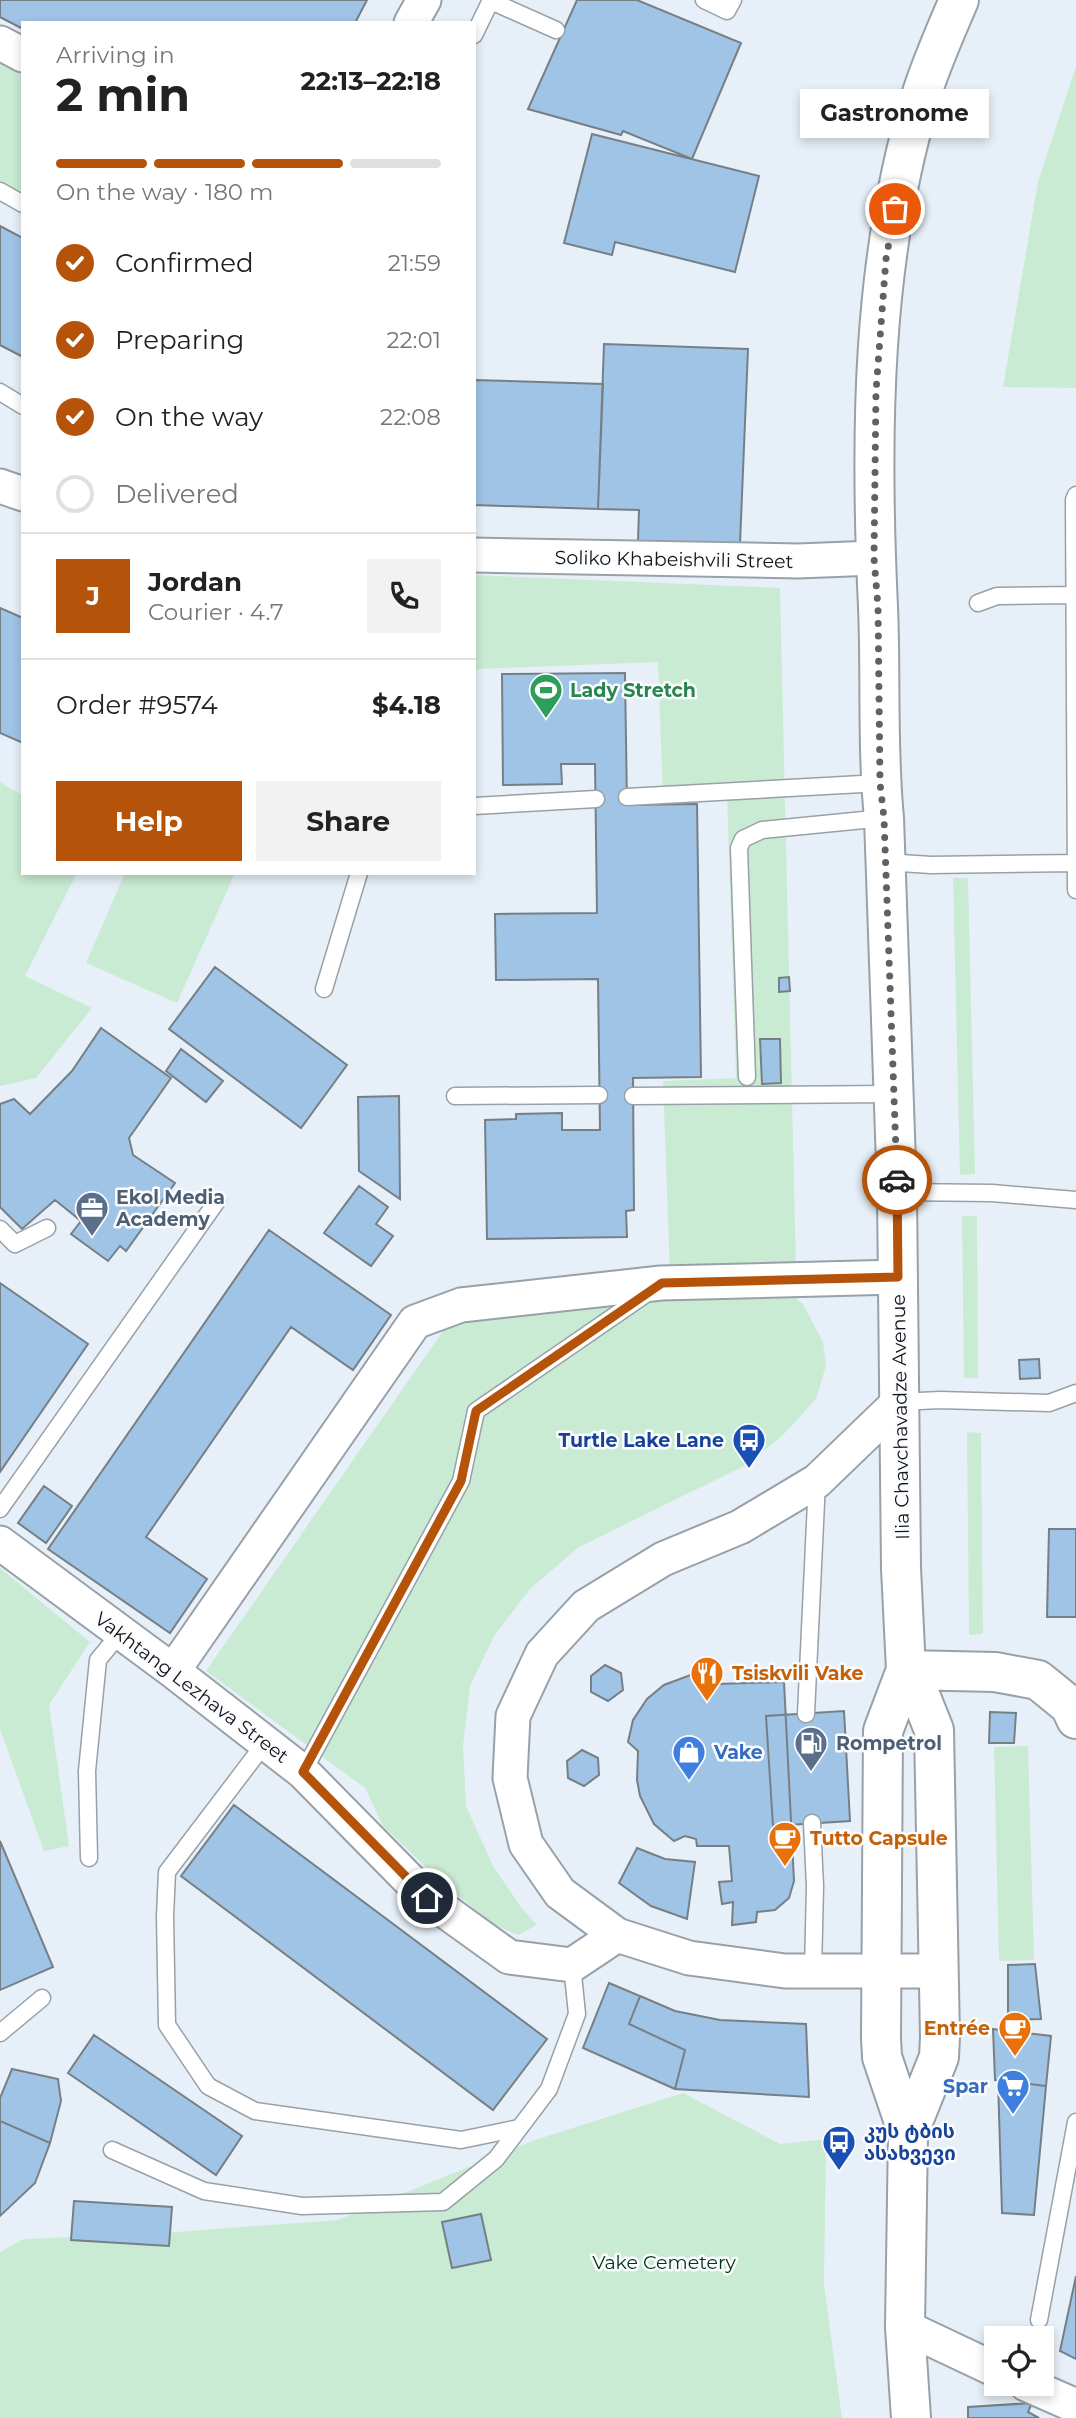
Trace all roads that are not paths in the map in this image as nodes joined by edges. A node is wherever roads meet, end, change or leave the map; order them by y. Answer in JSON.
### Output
{"nodes":[{"id":1,"x":424,"y":0,"type":"edge"},
{"id":2,"x":704,"y":0,"type":"edge"},
{"id":3,"x":733,"y":0,"type":"edge"},
{"id":4,"x":959,"y":0,"type":"edge"},
{"id":5,"x":491,"y":1,"type":"edge"},
{"id":6,"x":412,"y":21,"type":"edge"},
{"id":7,"x":556,"y":30,"type":"dead end"},
{"id":8,"x":476,"y":31,"type":"edge"},
{"id":9,"x":0,"y":43,"type":"edge"},
{"id":10,"x":21,"y":54,"type":"edge"},
{"id":11,"x":0,"y":191,"type":"edge"},
{"id":12,"x":21,"y":203,"type":"edge"},
{"id":13,"x":0,"y":392,"type":"edge"},
{"id":14,"x":21,"y":405,"type":"edge"},
{"id":15,"x":0,"y":486,"type":"edge"},
{"id":16,"x":21,"y":493,"type":"edge"},
{"id":17,"x":1076,"y":495,"type":"edge"},
{"id":18,"x":476,"y":555,"type":"edge"},
{"id":19,"x":874,"y":558,"type":"junction"},
{"id":20,"x":1073,"y":595,"type":"junction"},
{"id":21,"x":978,"y":603,"type":"dead end"},
{"id":22,"x":626,"y":797,"type":"dead end"},
{"id":23,"x":596,"y":799,"type":"dead end"},
{"id":24,"x":882,"y":801,"type":"junction"},
{"id":25,"x":476,"y":806,"type":"edge"},
{"id":26,"x":885,"y":862,"type":"junction"},
{"id":27,"x":1076,"y":863,"type":"edge"},
{"id":28,"x":358,"y":875,"type":"edge"},
{"id":29,"x":1076,"y":890,"type":"edge"},
{"id":30,"x":324,"y":989,"type":"dead end"},
{"id":31,"x":747,"y":1077,"type":"dead end"},
{"id":32,"x":894,"y":1094,"type":"junction"},
{"id":33,"x":455,"y":1096,"type":"dead end"},
{"id":34,"x":599,"y":1096,"type":"dead end"},
{"id":35,"x":633,"y":1096,"type":"dead end"},
{"id":36,"x":898,"y":1192,"type":"junction"},
{"id":37,"x":1076,"y":1200,"type":"edge"},
{"id":38,"x":217,"y":1201,"type":"dead end"},
{"id":39,"x":47,"y":1228,"type":"dead end"},
{"id":40,"x":0,"y":1229,"type":"edge"},
{"id":41,"x":898,"y":1277,"type":"junction"},
{"id":42,"x":662,"y":1283,"type":"junction"},
{"id":43,"x":1076,"y":1394,"type":"edge"},
{"id":44,"x":899,"y":1402,"type":"junction"},
{"id":45,"x":817,"y":1481,"type":"junction"},
{"id":46,"x":0,"y":1509,"type":"edge"},
{"id":47,"x":0,"y":1543,"type":"edge"},
{"id":48,"x":121,"y":1632,"type":"junction"},
{"id":49,"x":906,"y":1670,"type":"junction"},
{"id":50,"x":173,"y":1671,"type":"junction"},
{"id":51,"x":806,"y":1714,"type":"dead end"},
{"id":52,"x":1076,"y":1719,"type":"edge"},
{"id":53,"x":265,"y":1743,"type":"junction"},
{"id":54,"x":303,"y":1772,"type":"junction"},
{"id":55,"x":812,"y":1823,"type":"dead end"},
{"id":56,"x":89,"y":1858,"type":"dead end"},
{"id":57,"x":617,"y":1936,"type":"junction"},
{"id":58,"x":572,"y":1965,"type":"junction"},
{"id":59,"x":939,"y":1971,"type":"junction"},
{"id":60,"x":813,"y":1972,"type":"junction"},
{"id":61,"x":881,"y":1973,"type":"junction"},
{"id":62,"x":42,"y":1998,"type":"dead end"},
{"id":63,"x":0,"y":2033,"type":"edge"},
{"id":64,"x":1076,"y":2122,"type":"edge"},
{"id":65,"x":519,"y":2128,"type":"junction"},
{"id":66,"x":908,"y":2134,"type":"junction"},
{"id":67,"x":112,"y":2150,"type":"dead end"},
{"id":68,"x":1039,"y":2320,"type":"dead end"},
{"id":69,"x":905,"y":2327,"type":"junction"},
{"id":70,"x":984,"y":2364,"type":"edge"},
{"id":71,"x":1053,"y":2396,"type":"edge"},
{"id":72,"x":1076,"y":2406,"type":"edge"},
{"id":73,"x":911,"y":2418,"type":"edge"}],
"edges":[{"from":1,"to":6,"type":"street"},
{"from":2,"to":3,"type":"lane"},
{"from":4,"to":19,"type":"main road","name":"Ilia Chavchavadze Avenue"},
{"from":5,"to":7,"type":"lane"},
{"from":5,"to":8,"type":"lane"},
{"from":9,"to":10,"type":"street"},
{"from":11,"to":12,"type":"lane"},
{"from":13,"to":14,"type":"lane"},
{"from":15,"to":16,"type":"street"},
{"from":17,"to":20,"type":"lane"},
{"from":18,"to":19,"type":"street","name":"Soliko Khabeishvili Street"},
{"from":19,"to":24,"type":"main road","name":"Ilia Chavchavadze Avenue"},
{"from":20,"to":21,"type":"lane"},
{"from":20,"to":27,"type":"lane"},
{"from":22,"to":24,"type":"lane"},
{"from":23,"to":25,"type":"lane"},
{"from":24,"to":26,"type":"main road","name":"Ilia Chavchavadze Avenue"},
{"from":24,"to":31,"type":"lane"},
{"from":26,"to":27,"type":"lane"},
{"from":26,"to":32,"type":"main road","name":"Ilia Chavchavadze Avenue"},
{"from":27,"to":29,"type":"lane"},
{"from":28,"to":30,"type":"lane"},
{"from":32,"to":35,"type":"lane"},
{"from":32,"to":36,"type":"main road","name":"Ilia Chavchavadze Avenue"},
{"from":33,"to":34,"type":"lane"},
{"from":36,"to":37,"type":"lane"},
{"from":36,"to":41,"type":"main road","name":"Ilia Chavchavadze Avenue"},
{"from":38,"to":46,"type":"lane"},
{"from":39,"to":40,"type":"lane"},
{"from":41,"to":42,"type":"street"},
{"from":41,"to":44,"type":"main road","name":"Ilia Chavchavadze Avenue"},
{"from":42,"to":50,"type":"street"},
{"from":42,"to":54,"type":"lane"},
{"from":43,"to":44,"type":"lane"},
{"from":44,"to":45,"type":"street"},
{"from":44,"to":49,"type":"main road","name":"Ilia Chavchavadze Avenue"},
{"from":45,"to":51,"type":"lane"},
{"from":45,"to":57,"type":"street"},
{"from":47,"to":48,"type":"street","name":"Vakhtang Lezhava Street"},
{"from":48,"to":50,"type":"street","name":"Vakhtang Lezhava Street"},
{"from":48,"to":56,"type":"lane"},
{"from":49,"to":52,"type":"main road"},
{"from":49,"to":59,"type":"main road","name":"Ilia Chavchavadze Avenue"},
{"from":49,"to":61,"type":"main road","name":"Ilia Chavchavadze Avenue"},
{"from":50,"to":53,"type":"street","name":"Vakhtang Lezhava Street"},
{"from":53,"to":54,"type":"street","name":"Vakhtang Lezhava Street"},
{"from":53,"to":65,"type":"lane"},
{"from":54,"to":58,"type":"street","name":"Vakhtang Lezhava Street"},
{"from":55,"to":60,"type":"lane"},
{"from":57,"to":58,"type":"street"},
{"from":57,"to":60,"type":"street"},
{"from":58,"to":65,"type":"lane"},
{"from":59,"to":61,"type":"street"},
{"from":59,"to":66,"type":"main road","name":"Ilia Chavchavadze Avenue"},
{"from":60,"to":61,"type":"street"},
{"from":61,"to":66,"type":"main road","name":"Ilia Chavchavadze Avenue"},
{"from":62,"to":63,"type":"lane"},
{"from":64,"to":68,"type":"lane"},
{"from":65,"to":67,"type":"lane"},
{"from":66,"to":69,"type":"main road","name":"Ilia Chavchavadze Avenue"},
{"from":69,"to":70,"type":"street"},
{"from":69,"to":73,"type":"main road","name":"Ilia Chavchavadze Avenue"},
{"from":71,"to":72,"type":"street"}]}
